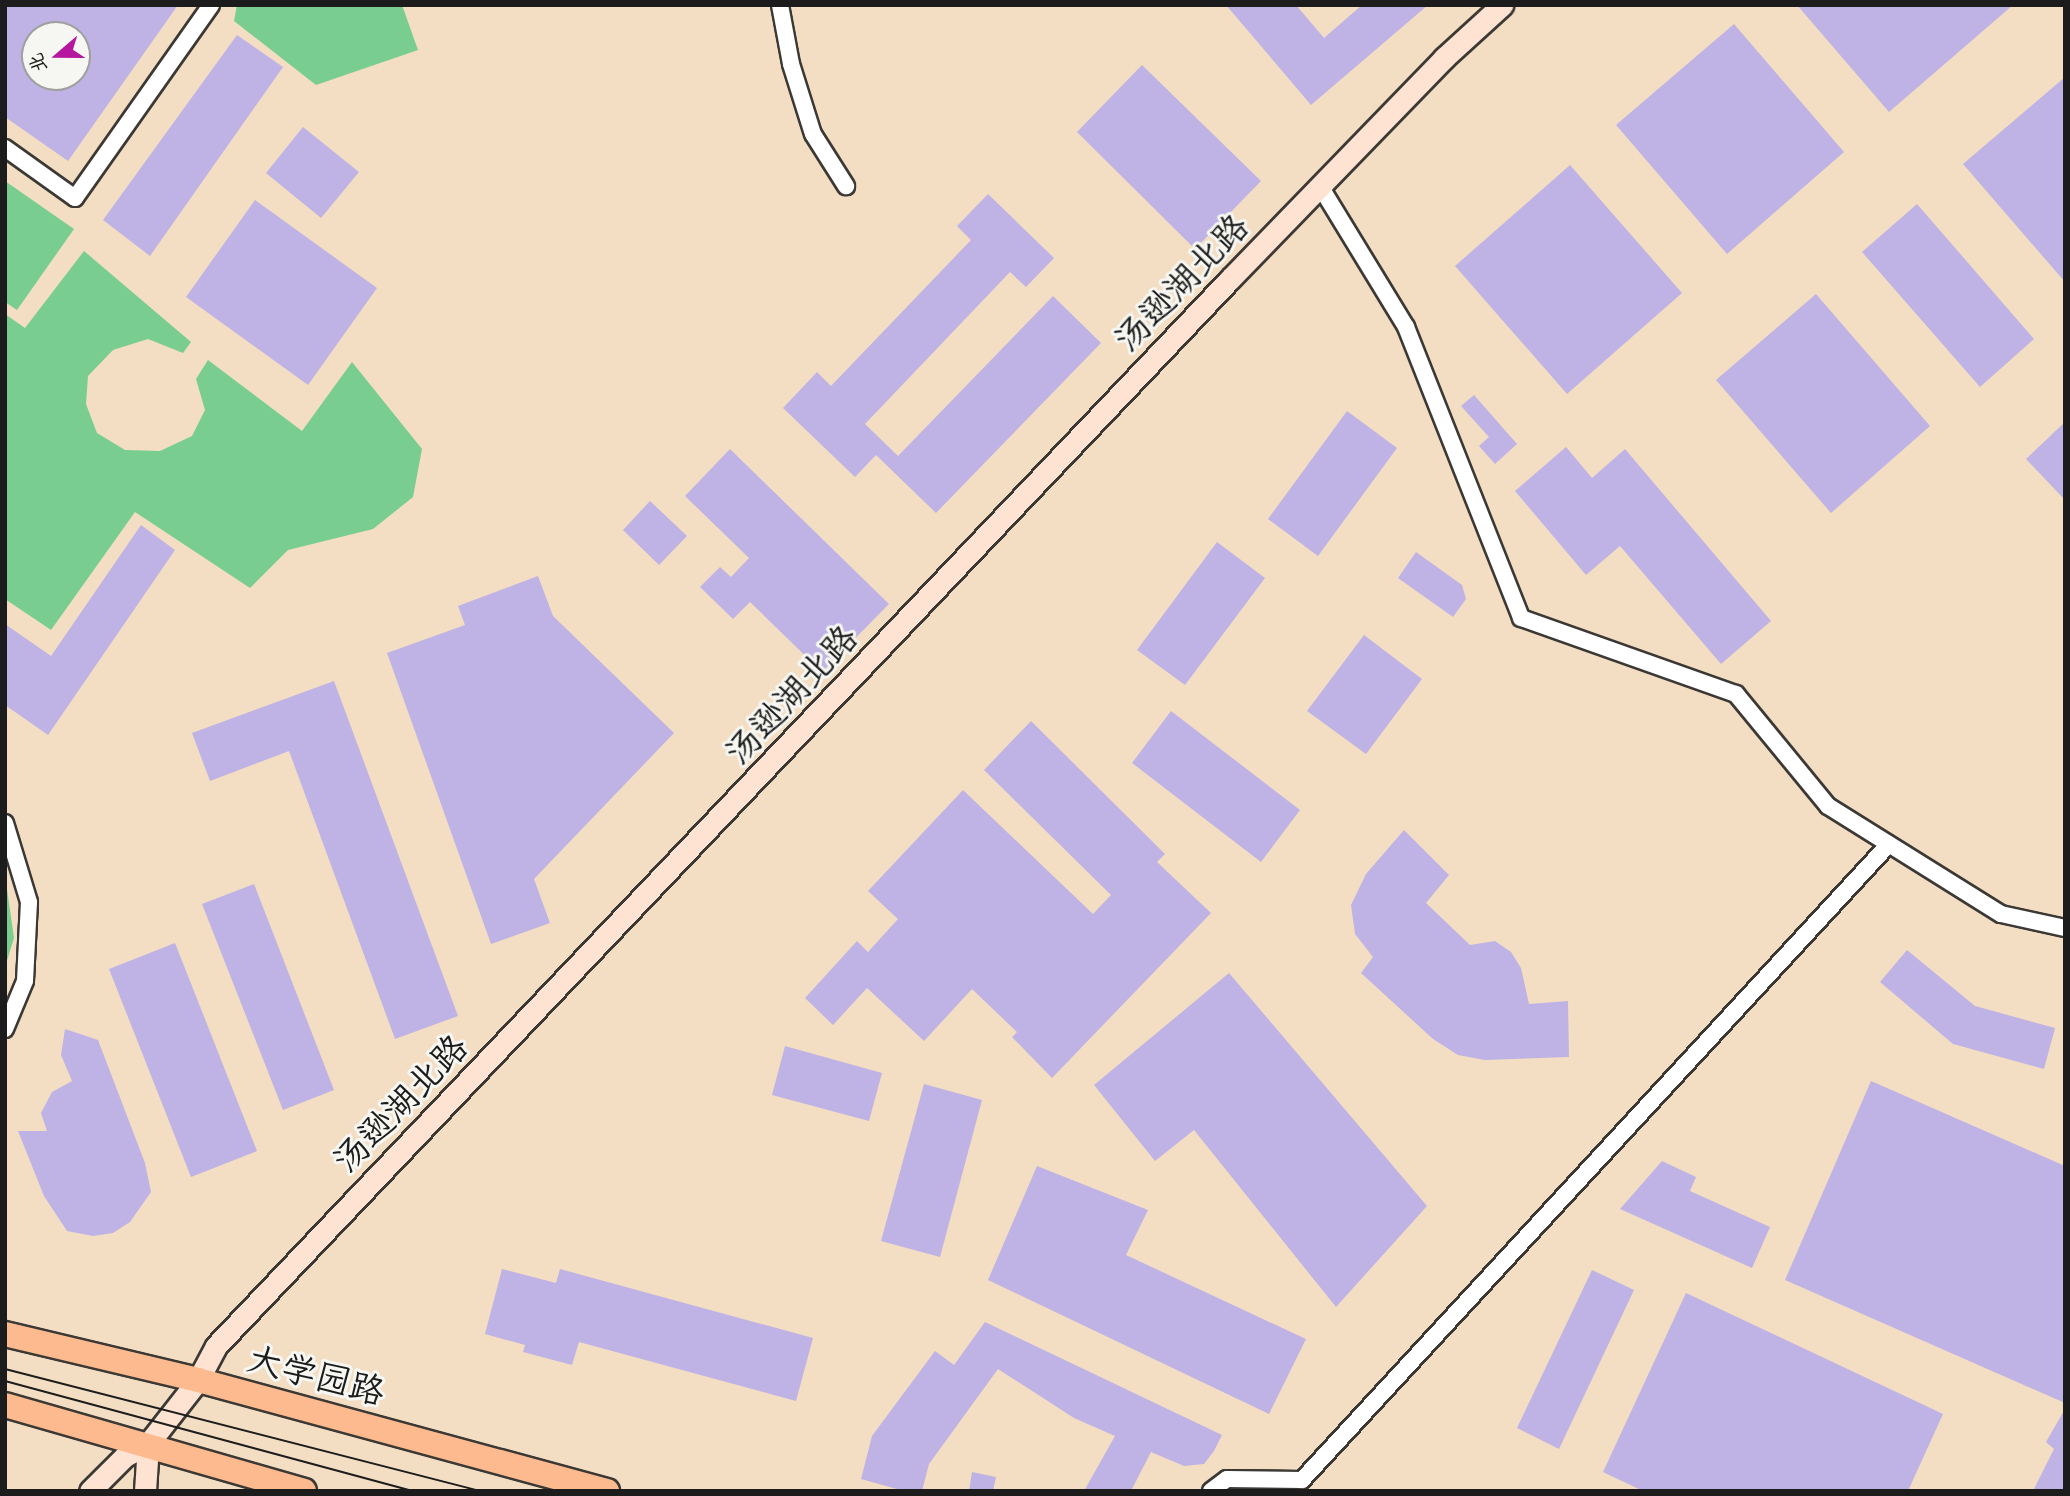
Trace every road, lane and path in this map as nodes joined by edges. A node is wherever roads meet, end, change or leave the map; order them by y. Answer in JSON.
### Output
{"nodes":[{"id":1,"x":211,"y":5,"type":"edge"},
{"id":2,"x":780,"y":5,"type":"edge"},
{"id":3,"x":1502,"y":5,"type":"edge"},
{"id":4,"x":5,"y":148,"type":"edge"},
{"id":5,"x":846,"y":186,"type":"dead end"},
{"id":6,"x":1320,"y":186,"type":"junction"},
{"id":7,"x":5,"y":823,"type":"edge"},
{"id":8,"x":1889,"y":844,"type":"junction"},
{"id":9,"x":2065,"y":928,"type":"edge"},
{"id":10,"x":5,"y":1029,"type":"edge"},
{"id":11,"x":5,"y":1334,"type":"edge"},
{"id":12,"x":198,"y":1380,"type":"junction"},
{"id":13,"x":5,"y":1405,"type":"edge"},
{"id":14,"x":148,"y":1444,"type":"junction"},
{"id":15,"x":90,"y":1491,"type":"edge"},
{"id":16,"x":145,"y":1491,"type":"edge"},
{"id":17,"x":303,"y":1491,"type":"edge"},
{"id":18,"x":607,"y":1491,"type":"edge"},
{"id":19,"x":1210,"y":1491,"type":"edge"}],
"edges":[{"from":1,"to":4,"type":"street"},
{"from":2,"to":5,"type":"street"},
{"from":3,"to":6,"type":"main road","name":"汤逊湖北路"},
{"from":6,"to":8,"type":"street"},
{"from":6,"to":12,"type":"main road","name":"汤逊湖北路"},
{"from":7,"to":10,"type":"street"},
{"from":8,"to":9,"type":"street"},
{"from":8,"to":19,"type":"street"},
{"from":11,"to":12,"type":"main road","name":"大学园路"},
{"from":12,"to":14,"type":"main road","name":"汤逊湖北路"},
{"from":12,"to":18,"type":"main road","name":"大学园路"},
{"from":13,"to":14,"type":"main road"},
{"from":14,"to":15,"type":"main road","name":"汤逊湖北路"},
{"from":14,"to":16,"type":"main road"},
{"from":14,"to":17,"type":"main road"}]}
